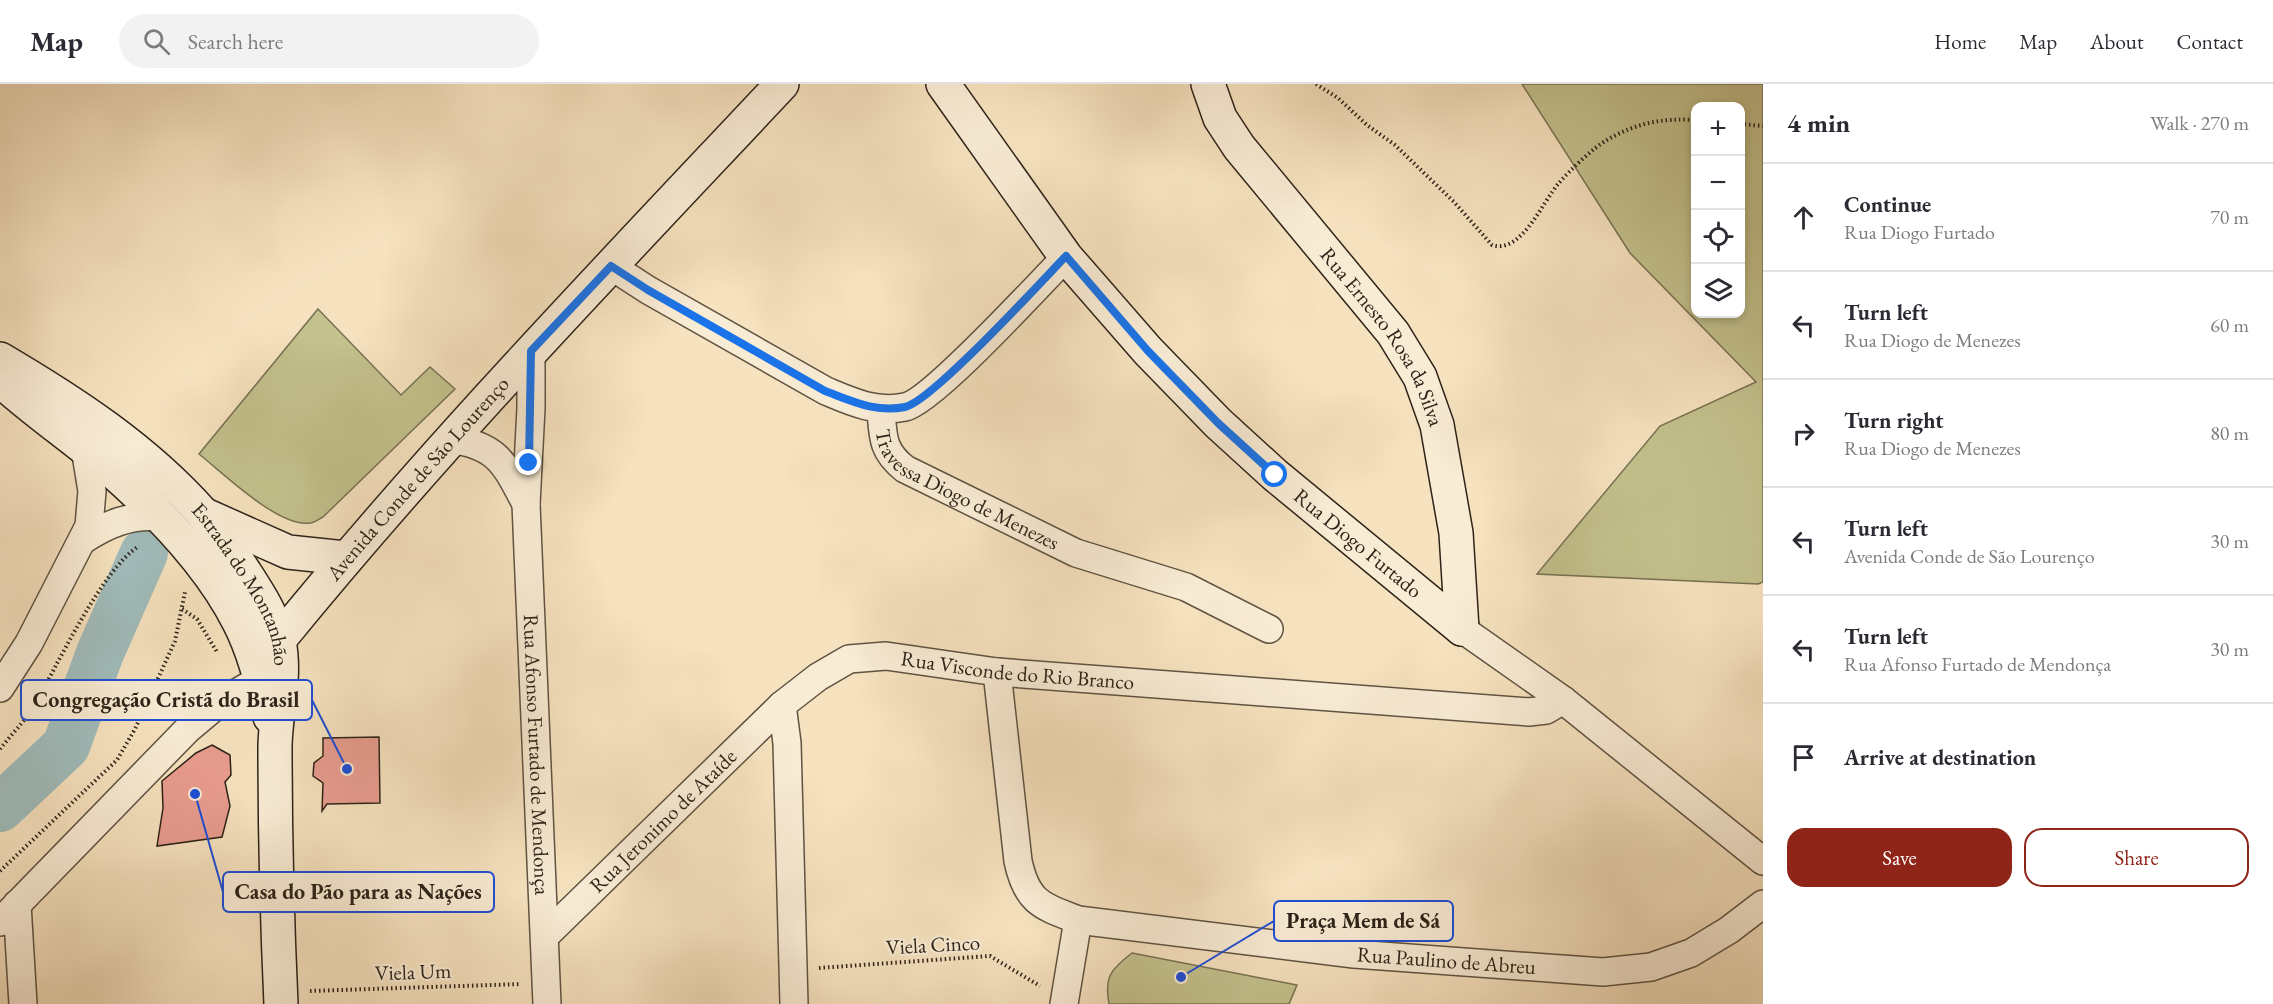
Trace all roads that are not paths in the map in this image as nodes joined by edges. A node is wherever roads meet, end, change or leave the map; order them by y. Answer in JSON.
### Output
{"nodes":[{"id":1,"x":782,"y":84,"type":"edge"},
{"id":2,"x":943,"y":84,"type":"edge"},
{"id":3,"x":1208,"y":84,"type":"edge"},
{"id":4,"x":1066,"y":256,"type":"junction"},
{"id":5,"x":611,"y":266,"type":"junction"},
{"id":6,"x":531,"y":351,"type":"junction"},
{"id":7,"x":0,"y":359,"type":"edge"},
{"id":8,"x":0,"y":380,"type":"edge"},
{"id":9,"x":881,"y":410,"type":"junction"},
{"id":10,"x":449,"y":439,"type":"junction"},
{"id":11,"x":85,"y":448,"type":"junction"},
{"id":12,"x":526,"y":504,"type":"junction"},
{"id":13,"x":202,"y":513,"type":"junction"},
{"id":14,"x":160,"y":518,"type":"junction"},
{"id":15,"x":83,"y":540,"type":"junction"},
{"id":16,"x":345,"y":558,"type":"junction"},
{"id":17,"x":1269,"y":629,"type":"dead end"},
{"id":18,"x":1462,"y":629,"type":"junction"},
{"id":19,"x":279,"y":640,"type":"junction"},
{"id":20,"x":997,"y":672,"type":"junction"},
{"id":21,"x":248,"y":686,"type":"junction"},
{"id":22,"x":0,"y":688,"type":"edge"},
{"id":23,"x":1563,"y":700,"type":"junction"},
{"id":24,"x":782,"y":705,"type":"junction"},
{"id":25,"x":275,"y":736,"type":"junction"},
{"id":26,"x":1763,"y":861,"type":"edge"},
{"id":27,"x":1763,"y":904,"type":"edge"},
{"id":28,"x":9,"y":913,"type":"edge"},
{"id":29,"x":1078,"y":920,"type":"junction"},
{"id":30,"x":545,"y":936,"type":"junction"},
{"id":31,"x":546,"y":993,"type":"edge"},
{"id":32,"x":281,"y":998,"type":"edge"},
{"id":33,"x":1064,"y":1002,"type":"edge"},
{"id":34,"x":22,"y":1004,"type":"edge"},
{"id":35,"x":794,"y":1004,"type":"edge"}],
"edges":[{"from":1,"to":5,"type":"street","name":"Avenida Conde de São Lourenço"},
{"from":2,"to":4,"type":"street","name":"Rua Diogo Furtado"},
{"from":3,"to":18,"type":"street","name":"Rua Ernesto Rosa da Silva"},
{"from":4,"to":9,"type":"street"},
{"from":4,"to":18,"type":"street","name":"Rua Diogo Furtado"},
{"from":5,"to":6,"type":"street","name":"Avenida Conde de São Lourenço"},
{"from":5,"to":9,"type":"street"},
{"from":6,"to":10,"type":"street","name":"Avenida Conde de São Lourenço"},
{"from":6,"to":12,"type":"street","name":"Rua Afonso Furtado de Mendonça"},
{"from":7,"to":13,"type":"street","name":"Estrada do Montanhão"},
{"from":8,"to":11,"type":"street","name":"Estrada do Montanhão"},
{"from":9,"to":17,"type":"street","name":"Travessa Diogo de Menezes"},
{"from":10,"to":12,"type":"street","name":"Rua Afonso Furtado de Mendonça"},
{"from":10,"to":16,"type":"street","name":"Avenida Conde de São Lourenço"},
{"from":11,"to":14,"type":"street","name":"Estrada do Montanhão"},
{"from":11,"to":15,"type":"street"},
{"from":12,"to":30,"type":"street","name":"Rua Afonso Furtado de Mendonça"},
{"from":13,"to":16,"type":"street"},
{"from":13,"to":19,"type":"street","name":"Estrada do Montanhão"},
{"from":14,"to":15,"type":"street"},
{"from":14,"to":21,"type":"street","name":"Estrada do Montanhão"},
{"from":15,"to":22,"type":"street"},
{"from":16,"to":19,"type":"street","name":"Avenida Conde de São Lourenço"},
{"from":18,"to":23,"type":"street","name":"Rua Diogo Furtado"},
{"from":19,"to":21,"type":"street"},
{"from":19,"to":25,"type":"street","name":"Estrada do Montanhão"},
{"from":20,"to":23,"type":"street","name":"Rua Visconde do Rio Branco"},
{"from":20,"to":24,"type":"street","name":"Rua Visconde do Rio Branco"},
{"from":20,"to":29,"type":"street","name":"Rua Paulino de Abreu"},
{"from":21,"to":25,"type":"street","name":"Estrada do Montanhão"},
{"from":21,"to":28,"type":"street"},
{"from":23,"to":26,"type":"street","name":"Rua Diogo Furtado"},
{"from":24,"to":30,"type":"street","name":"Rua Jeronimo de Ataíde"},
{"from":24,"to":35,"type":"street"},
{"from":25,"to":32,"type":"street"},
{"from":27,"to":29,"type":"street","name":"Rua Paulino de Abreu"},
{"from":28,"to":34,"type":"street"},
{"from":29,"to":33,"type":"street"},
{"from":30,"to":31,"type":"street","name":"Rua Afonso Furtado de Mendonça"}]}
